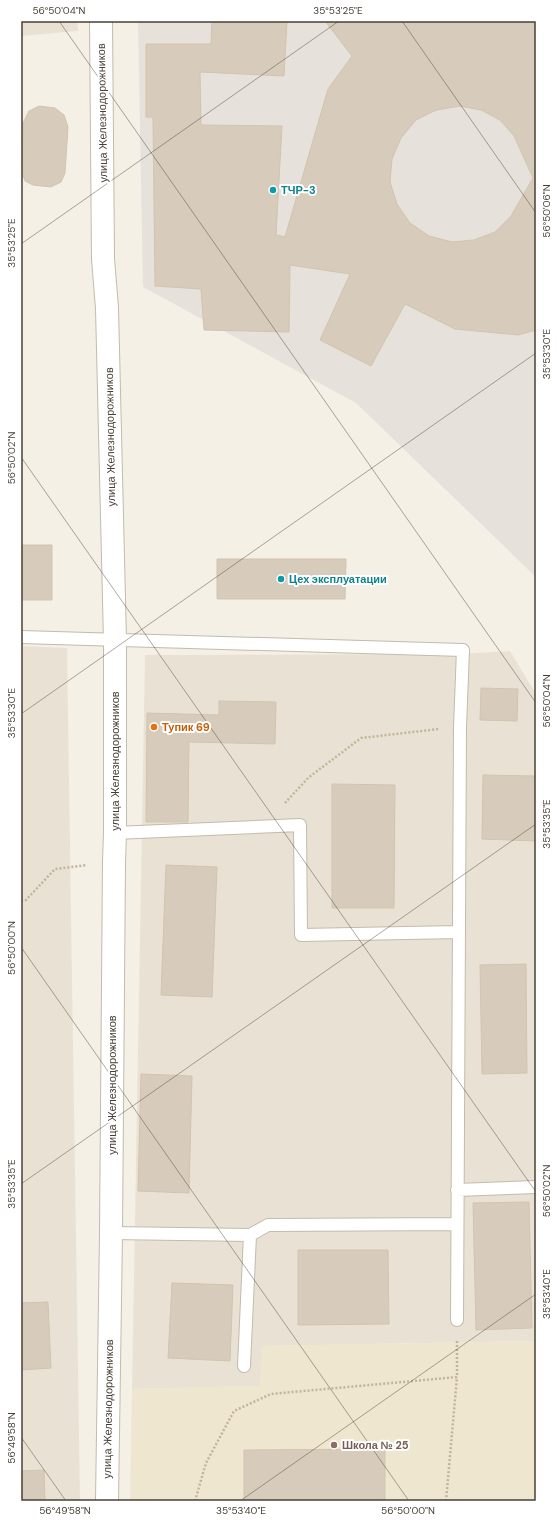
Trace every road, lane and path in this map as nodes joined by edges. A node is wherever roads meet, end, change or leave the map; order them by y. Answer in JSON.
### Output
{"nodes":[{"id":1,"x":101,"y":21,"type":"edge"},
{"id":2,"x":21,"y":637,"type":"edge"},
{"id":3,"x":115,"y":641,"type":"junction"},
{"id":4,"x":115,"y":833,"type":"junction"},
{"id":5,"x":459,"y":932,"type":"junction"},
{"id":6,"x":536,"y":1187,"type":"edge"},
{"id":7,"x":457,"y":1190,"type":"junction"},
{"id":8,"x":458,"y":1224,"type":"junction"},
{"id":9,"x":111,"y":1233,"type":"junction"},
{"id":10,"x":250,"y":1235,"type":"junction"},
{"id":11,"x":457,"y":1320,"type":"joint"},
{"id":12,"x":244,"y":1366,"type":"dead end"},
{"id":13,"x":457,"y":1377,"type":"junction"},
{"id":14,"x":107,"y":1501,"type":"edge"},
{"id":15,"x":195,"y":1501,"type":"edge"},
{"id":16,"x":446,"y":1501,"type":"edge"}],
"edges":[{"from":1,"to":3,"type":"street","name":"улица Железнодорожников"},
{"from":2,"to":3,"type":"lane"},
{"from":3,"to":4,"type":"street","name":"улица Железнодорожников"},
{"from":3,"to":5,"type":"lane"},
{"from":4,"to":5,"type":"lane"},
{"from":4,"to":9,"type":"street","name":"улица Железнодорожников"},
{"from":5,"to":7,"type":"lane"},
{"from":6,"to":7,"type":"lane"},
{"from":7,"to":8,"type":"lane"},
{"from":8,"to":10,"type":"lane"},
{"from":8,"to":11,"type":"lane"},
{"from":9,"to":10,"type":"lane"},
{"from":9,"to":14,"type":"street","name":"улица Железнодорожников"},
{"from":10,"to":12,"type":"lane"},
{"from":11,"to":13,"type":"path"},
{"from":13,"to":15,"type":"path"},
{"from":13,"to":16,"type":"path"}]}
